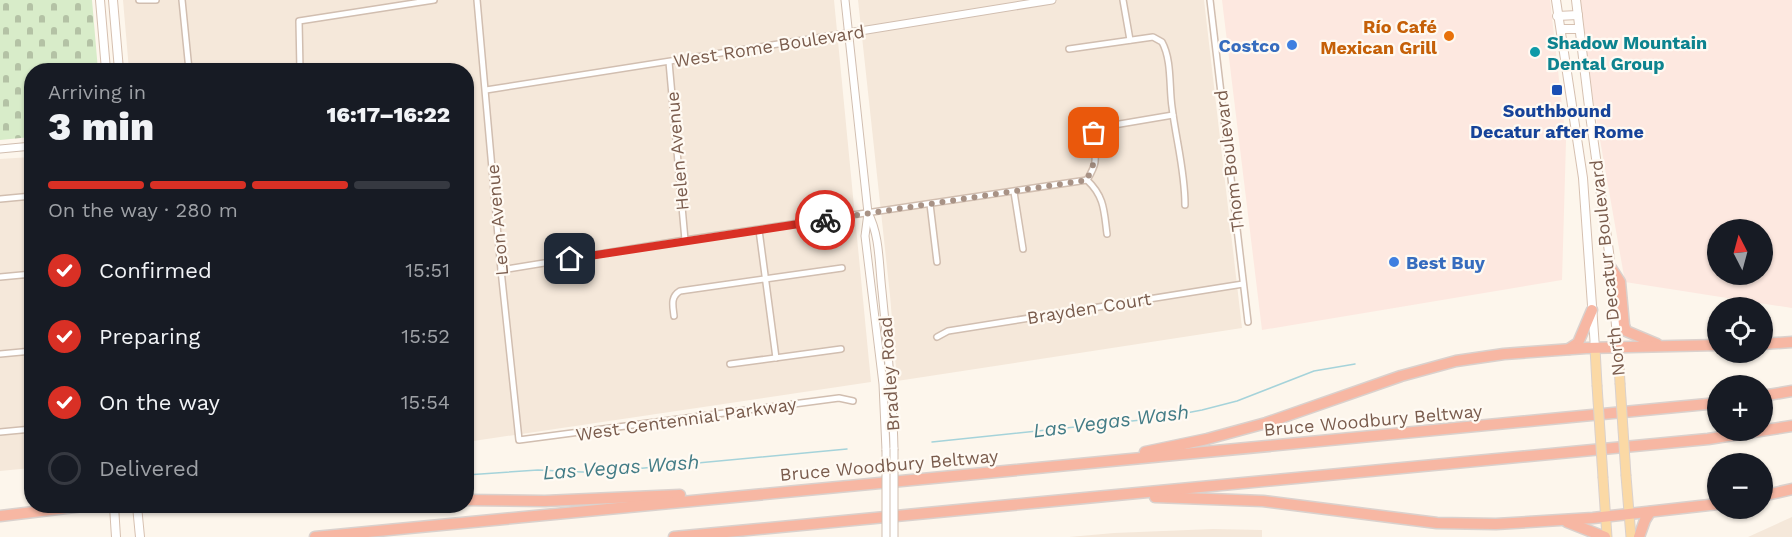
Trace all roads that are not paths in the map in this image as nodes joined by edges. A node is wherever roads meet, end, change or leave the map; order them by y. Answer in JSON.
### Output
{"nodes":[{"id":1,"x":100,"y":0,"type":"edge"},
{"id":2,"x":113,"y":0,"type":"edge"},
{"id":3,"x":139,"y":0,"type":"edge"},
{"id":4,"x":156,"y":0,"type":"edge"},
{"id":5,"x":182,"y":0,"type":"edge"},
{"id":6,"x":434,"y":0,"type":"edge"},
{"id":7,"x":477,"y":0,"type":"edge"},
{"id":8,"x":845,"y":0,"type":"edge"},
{"id":9,"x":1052,"y":0,"type":"edge"},
{"id":10,"x":1123,"y":0,"type":"edge"},
{"id":11,"x":1210,"y":0,"type":"edge"},
{"id":12,"x":1556,"y":0,"type":"edge"},
{"id":13,"x":1576,"y":0,"type":"edge"},
{"id":14,"x":1578,"y":15,"type":"junction"},
{"id":15,"x":1557,"y":16,"type":"junction"},
{"id":16,"x":1561,"y":29,"type":"junction"},
{"id":17,"x":1579,"y":29,"type":"junction"},
{"id":18,"x":848,"y":33,"type":"junction"},
{"id":19,"x":1130,"y":40,"type":"junction"},
{"id":20,"x":1069,"y":50,"type":"dead end"},
{"id":21,"x":669,"y":62,"type":"junction"},
{"id":22,"x":105,"y":63,"type":"edge"},
{"id":23,"x":118,"y":63,"type":"edge"},
{"id":24,"x":188,"y":63,"type":"edge"},
{"id":25,"x":300,"y":63,"type":"edge"},
{"id":26,"x":486,"y":90,"type":"junction"},
{"id":27,"x":1173,"y":115,"type":"junction"},
{"id":28,"x":24,"y":147,"type":"edge"},
{"id":29,"x":0,"y":149,"type":"edge"},
{"id":30,"x":1087,"y":180,"type":"junction"},
{"id":31,"x":1014,"y":192,"type":"junction"},
{"id":32,"x":24,"y":197,"type":"edge"},
{"id":33,"x":0,"y":199,"type":"edge"},
{"id":34,"x":930,"y":204,"type":"junction"},
{"id":35,"x":1185,"y":205,"type":"dead end"},
{"id":36,"x":868,"y":213,"type":"junction"},
{"id":37,"x":759,"y":230,"type":"junction"},
{"id":38,"x":1107,"y":234,"type":"dead end"},
{"id":39,"x":685,"y":240,"type":"junction"},
{"id":40,"x":1023,"y":249,"type":"dead end"},
{"id":41,"x":938,"y":262,"type":"dead end"},
{"id":42,"x":842,"y":268,"type":"dead end"},
{"id":43,"x":1611,"y":268,"type":"junction"},
{"id":44,"x":501,"y":270,"type":"junction"},
{"id":45,"x":24,"y":275,"type":"edge"},
{"id":46,"x":0,"y":277,"type":"edge"},
{"id":47,"x":765,"y":279,"type":"junction"},
{"id":48,"x":1243,"y":284,"type":"junction"},
{"id":49,"x":1592,"y":310,"type":"junction"},
{"id":50,"x":674,"y":316,"type":"dead end"},
{"id":51,"x":1248,"y":322,"type":"dead end"},
{"id":52,"x":937,"y":337,"type":"dead end"},
{"id":53,"x":1792,"y":342,"type":"edge"},
{"id":54,"x":1773,"y":343,"type":"edge"},
{"id":55,"x":1707,"y":345,"type":"edge"},
{"id":56,"x":1618,"y":346,"type":"junction"},
{"id":57,"x":1663,"y":346,"type":"junction"},
{"id":58,"x":1595,"y":348,"type":"junction"},
{"id":59,"x":841,"y":349,"type":"dead end"},
{"id":60,"x":1569,"y":350,"type":"junction"},
{"id":61,"x":24,"y":352,"type":"edge"},
{"id":62,"x":0,"y":354,"type":"edge"},
{"id":63,"x":776,"y":358,"type":"junction"},
{"id":64,"x":730,"y":364,"type":"dead end"},
{"id":65,"x":1792,"y":391,"type":"edge"},
{"id":66,"x":1773,"y":394,"type":"edge"},
{"id":67,"x":853,"y":401,"type":"dead end"},
{"id":68,"x":1707,"y":404,"type":"edge"},
{"id":69,"x":1792,"y":426,"type":"edge"},
{"id":70,"x":24,"y":430,"type":"edge"},
{"id":71,"x":0,"y":432,"type":"edge"},
{"id":72,"x":519,"y":440,"type":"joint"},
{"id":73,"x":890,"y":449,"type":"junction"},
{"id":74,"x":1086,"y":463,"type":"junction"},
{"id":75,"x":1792,"y":489,"type":"edge"},
{"id":76,"x":770,"y":493,"type":"junction"},
{"id":77,"x":1773,"y":493,"type":"edge"},
{"id":78,"x":1107,"y":495,"type":"junction"},
{"id":79,"x":474,"y":500,"type":"edge"},
{"id":80,"x":1707,"y":505,"type":"edge"},
{"id":81,"x":1650,"y":512,"type":"junction"},
{"id":82,"x":25,"y":513,"type":"edge"},
{"id":83,"x":115,"y":513,"type":"edge"},
{"id":84,"x":137,"y":513,"type":"edge"},
{"id":85,"x":1629,"y":515,"type":"junction"},
{"id":86,"x":0,"y":516,"type":"edge"},
{"id":87,"x":1606,"y":517,"type":"junction"},
{"id":88,"x":1561,"y":520,"type":"junction"},
{"id":89,"x":116,"y":537,"type":"edge"},
{"id":90,"x":140,"y":537,"type":"edge"},
{"id":91,"x":315,"y":537,"type":"edge"},
{"id":92,"x":674,"y":537,"type":"edge"},
{"id":93,"x":886,"y":537,"type":"edge"},
{"id":94,"x":894,"y":537,"type":"edge"},
{"id":95,"x":1606,"y":537,"type":"edge"},
{"id":96,"x":1630,"y":537,"type":"edge"},
{"id":97,"x":1639,"y":537,"type":"edge"}],
"edges":[{"from":1,"to":22,"type":"main road"},
{"from":2,"to":23,"type":"main road"},
{"from":3,"to":4,"type":"street"},
{"from":5,"to":24,"type":"street"},
{"from":6,"to":25,"type":"street"},
{"from":7,"to":26,"type":"street","name":"Leon Avenue"},
{"from":8,"to":18,"type":"street","name":"Bradley Road"},
{"from":9,"to":18,"type":"street","name":"West Rome Boulevard"},
{"from":10,"to":19,"type":"street"},
{"from":11,"to":48,"type":"street","name":"Thom Boulevard"},
{"from":12,"to":15,"type":"main road","name":"North Decatur Boulevard"},
{"from":13,"to":14,"type":"main road","name":"North Decatur Boulevard"},
{"from":14,"to":15,"type":"main road"},
{"from":14,"to":17,"type":"main road","name":"North Decatur Boulevard"},
{"from":15,"to":16,"type":"main road","name":"North Decatur Boulevard"},
{"from":16,"to":17,"type":"main road"},
{"from":16,"to":49,"type":"main road","name":"North Decatur Boulevard"},
{"from":17,"to":43,"type":"main road","name":"North Decatur Boulevard"},
{"from":18,"to":21,"type":"street","name":"West Rome Boulevard"},
{"from":18,"to":36,"type":"street","name":"Bradley Road"},
{"from":19,"to":20,"type":"street"},
{"from":19,"to":27,"type":"street"},
{"from":21,"to":26,"type":"street","name":"West Rome Boulevard"},
{"from":21,"to":39,"type":"street","name":"Helen Avenue"},
{"from":26,"to":44,"type":"street","name":"Leon Avenue"},
{"from":27,"to":30,"type":"street"},
{"from":27,"to":35,"type":"street"},
{"from":28,"to":29,"type":"street"},
{"from":30,"to":31,"type":"street"},
{"from":30,"to":38,"type":"street"},
{"from":31,"to":34,"type":"street"},
{"from":31,"to":40,"type":"street"},
{"from":32,"to":33,"type":"street"},
{"from":34,"to":36,"type":"street"},
{"from":34,"to":41,"type":"street"},
{"from":36,"to":37,"type":"street"},
{"from":36,"to":73,"type":"street","name":"Bradley Road"},
{"from":37,"to":39,"type":"street"},
{"from":37,"to":47,"type":"street"},
{"from":39,"to":44,"type":"street"},
{"from":42,"to":47,"type":"street"},
{"from":43,"to":56,"type":"main road","name":"North Decatur Boulevard"},
{"from":43,"to":57,"type":"highway"},
{"from":44,"to":72,"type":"street","name":"Leon Avenue"},
{"from":45,"to":46,"type":"street"},
{"from":47,"to":50,"type":"street"},
{"from":47,"to":63,"type":"street"},
{"from":48,"to":51,"type":"street","name":"Thom Boulevard"},
{"from":48,"to":52,"type":"street","name":"Brayden Court"},
{"from":49,"to":58,"type":"main road","name":"North Decatur Boulevard"},
{"from":49,"to":60,"type":"highway"},
{"from":53,"to":54,"type":"highway"},
{"from":55,"to":57,"type":"highway"},
{"from":56,"to":57,"type":"highway"},
{"from":56,"to":58,"type":"highway"},
{"from":56,"to":85,"type":"main road","name":"North Decatur Boulevard","bridge":true},
{"from":58,"to":60,"type":"highway"},
{"from":58,"to":87,"type":"main road","name":"North Decatur Boulevard","bridge":true},
{"from":59,"to":63,"type":"street"},
{"from":60,"to":74,"type":"highway"},
{"from":61,"to":62,"type":"street"},
{"from":63,"to":64,"type":"street"},
{"from":65,"to":66,"type":"highway"},
{"from":67,"to":72,"type":"street","name":"West Centennial Parkway"},
{"from":68,"to":74,"type":"highway","name":"Bruce Woodbury Beltway"},
{"from":69,"to":78,"type":"highway"},
{"from":70,"to":71,"type":"street"},
{"from":73,"to":93,"type":"street","name":"Bradley Road","bridge":true},
{"from":73,"to":94,"type":"street","name":"Bradley Road","bridge":true},
{"from":74,"to":76,"type":"highway","name":"Bruce Woodbury Beltway"},
{"from":75,"to":77,"type":"highway"},
{"from":76,"to":79,"type":"highway"},
{"from":76,"to":91,"type":"highway","name":"Bruce Woodbury Beltway"},
{"from":78,"to":88,"type":"highway"},
{"from":78,"to":92,"type":"highway"},
{"from":80,"to":81,"type":"highway"},
{"from":81,"to":85,"type":"highway"},
{"from":81,"to":97,"type":"highway"},
{"from":82,"to":86,"type":"highway"},
{"from":83,"to":89,"type":"main road"},
{"from":84,"to":90,"type":"main road"},
{"from":85,"to":87,"type":"highway"},
{"from":85,"to":96,"type":"main road","name":"North Decatur Boulevard"},
{"from":87,"to":88,"type":"highway"},
{"from":87,"to":95,"type":"main road","name":"North Decatur Boulevard"},
{"from":88,"to":95,"type":"highway"}]}
